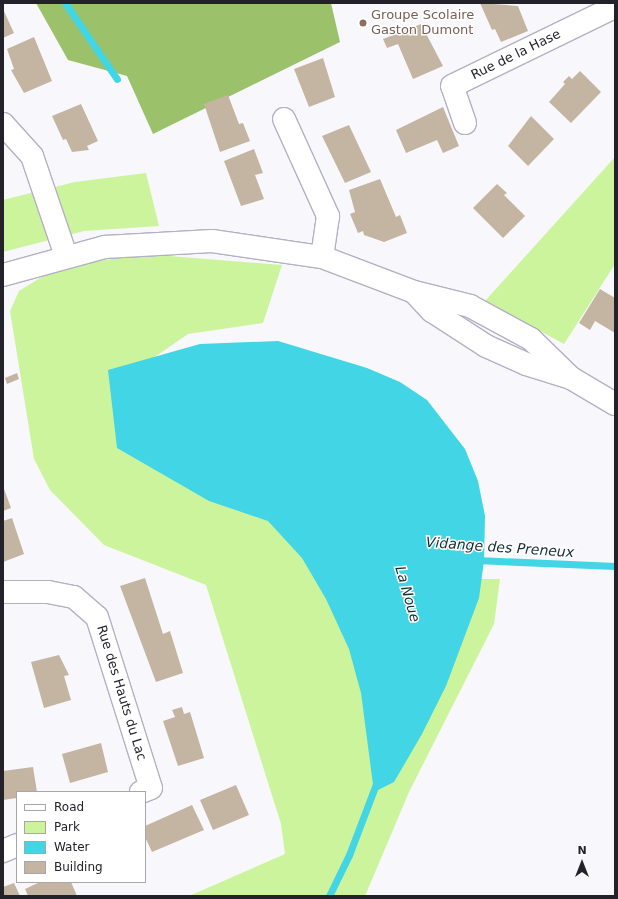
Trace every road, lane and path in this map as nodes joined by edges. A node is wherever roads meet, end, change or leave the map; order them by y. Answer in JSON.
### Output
{"nodes":[{"id":1,"x":615,"y":7,"type":"edge"},
{"id":2,"x":284,"y":119,"type":"dead end"},
{"id":3,"x":465,"y":123,"type":"dead end"},
{"id":4,"x":3,"y":124,"type":"edge"},
{"id":5,"x":66,"y":256,"type":"junction"},
{"id":6,"x":322,"y":257,"type":"junction"},
{"id":7,"x":3,"y":275,"type":"edge"},
{"id":8,"x":615,"y":404,"type":"edge"},
{"id":9,"x":3,"y":592,"type":"edge"},
{"id":10,"x":144,"y":791,"type":"edge"},
{"id":11,"x":16,"y":845,"type":"edge"},
{"id":12,"x":3,"y":851,"type":"edge"}],
"edges":[{"from":1,"to":3,"type":"street","name":"Rue de la Hase"},
{"from":2,"to":6,"type":"street"},
{"from":4,"to":5,"type":"street"},
{"from":5,"to":6,"type":"street"},
{"from":5,"to":7,"type":"street"},
{"from":6,"to":8,"type":"street"},
{"from":9,"to":10,"type":"street","name":"Rue des Hauts du Lac"},
{"from":11,"to":12,"type":"street"}]}
